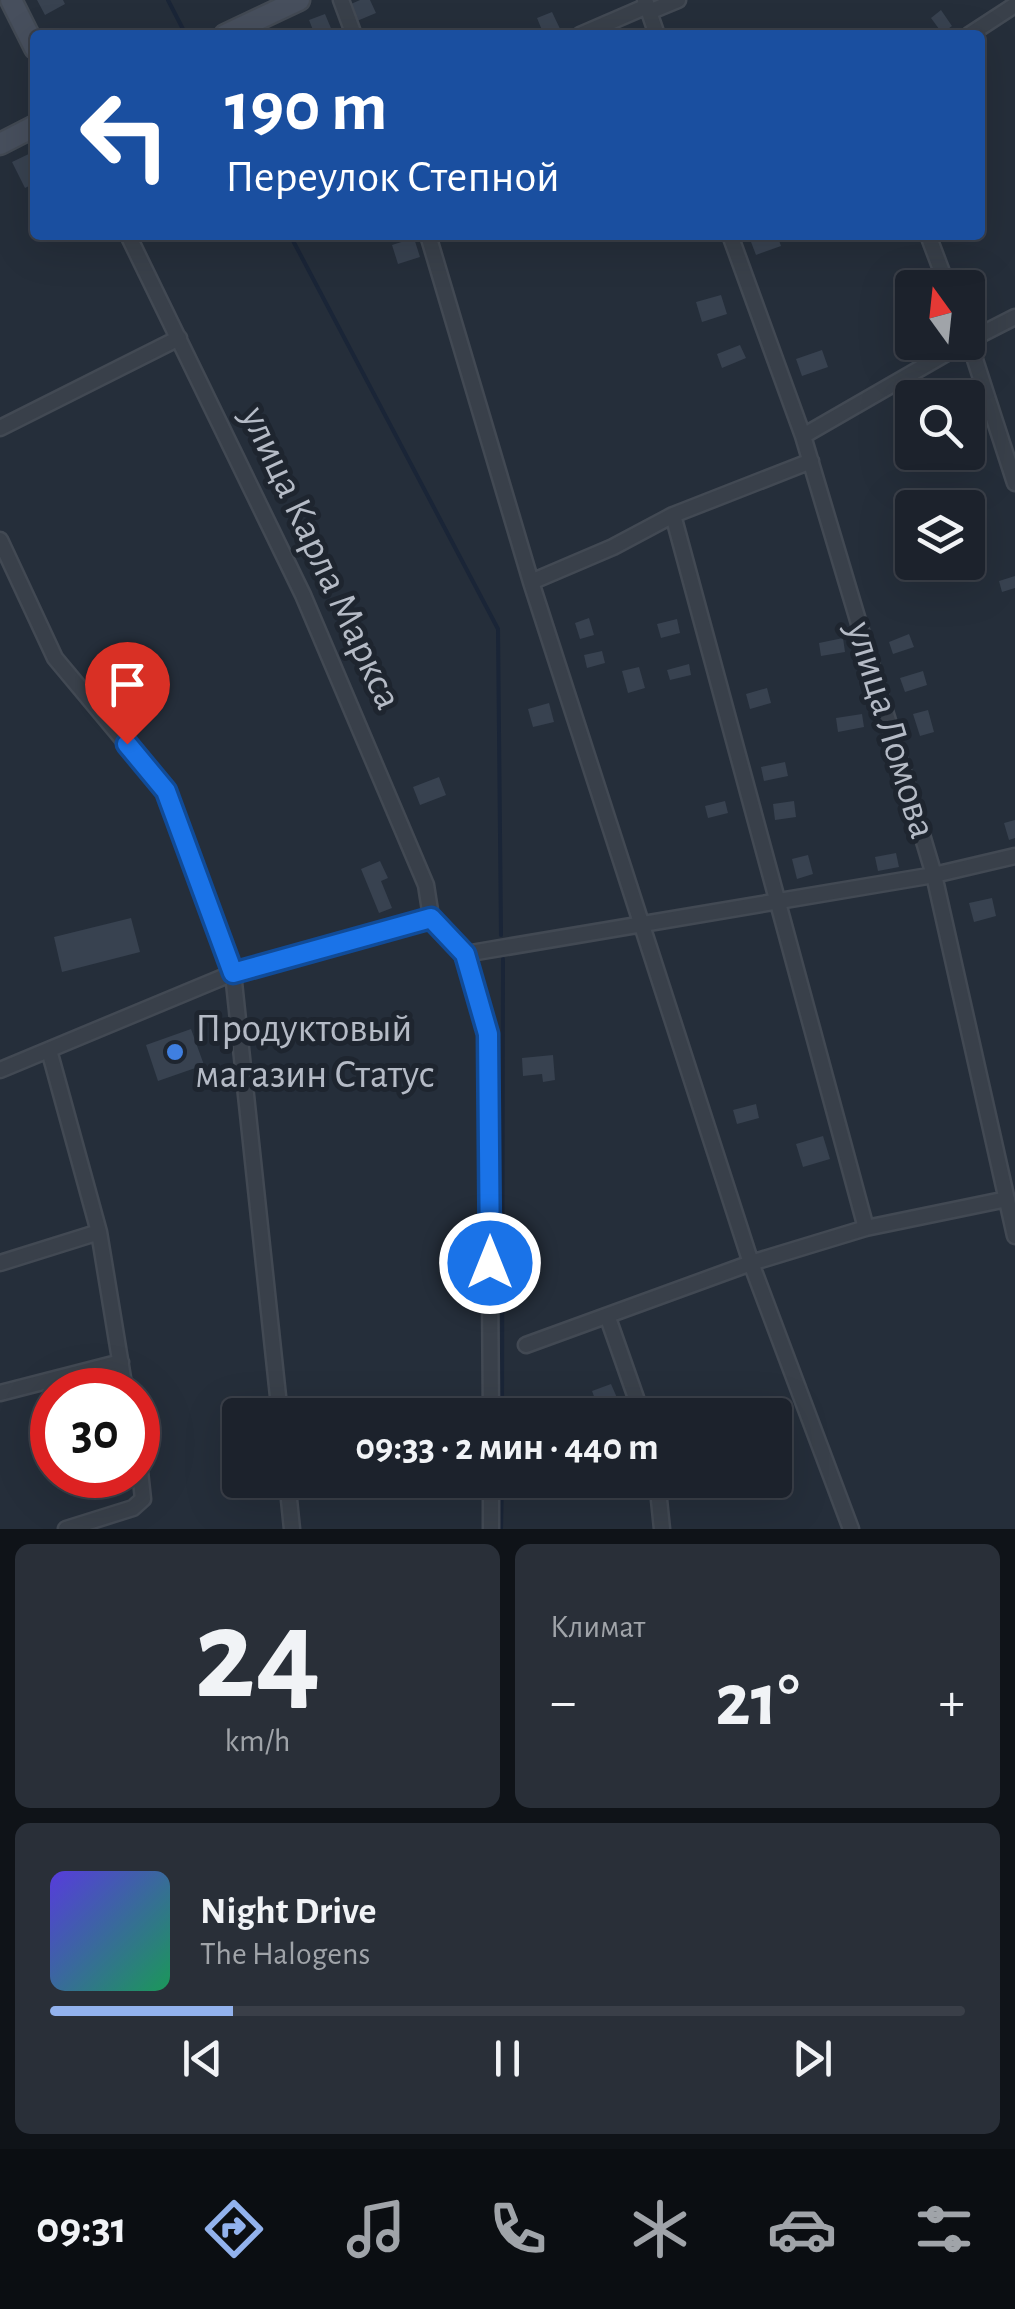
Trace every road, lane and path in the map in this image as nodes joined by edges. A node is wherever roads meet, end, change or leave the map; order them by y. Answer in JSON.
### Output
{"nodes":[{"id":1,"x":11,"y":0,"type":"edge"},
{"id":2,"x":299,"y":0,"type":"edge"},
{"id":3,"x":341,"y":0,"type":"edge"},
{"id":4,"x":678,"y":0,"type":"edge"},
{"id":5,"x":1015,"y":5,"type":"edge"},
{"id":6,"x":647,"y":6,"type":"edge"},
{"id":7,"x":236,"y":30,"type":"edge"},
{"id":8,"x":352,"y":30,"type":"edge"},
{"id":9,"x":592,"y":30,"type":"edge"},
{"id":10,"x":655,"y":30,"type":"edge"},
{"id":11,"x":977,"y":30,"type":"edge"},
{"id":12,"x":30,"y":38,"type":"edge"},
{"id":13,"x":30,"y":129,"type":"edge"},
{"id":14,"x":0,"y":144,"type":"edge"},
{"id":15,"x":130,"y":240,"type":"edge"},
{"id":16,"x":430,"y":240,"type":"edge"},
{"id":17,"x":732,"y":240,"type":"edge"},
{"id":18,"x":930,"y":240,"type":"edge"},
{"id":19,"x":941,"y":270,"type":"edge"},
{"id":20,"x":1015,"y":317,"type":"edge"},
{"id":21,"x":985,"y":332,"type":"edge"},
{"id":22,"x":179,"y":338,"type":"junction"},
{"id":23,"x":934,"y":360,"type":"edge"},
{"id":24,"x":973,"y":360,"type":"edge"},
{"id":25,"x":0,"y":428,"type":"edge"},
{"id":26,"x":803,"y":436,"type":"junction"},
{"id":27,"x":810,"y":460,"type":"junction"},
{"id":28,"x":1015,"y":483,"type":"edge"},
{"id":29,"x":673,"y":515,"type":"junction"},
{"id":30,"x":0,"y":540,"type":"edge"},
{"id":31,"x":531,"y":582,"type":"junction"},
{"id":32,"x":1015,"y":856,"type":"edge"},
{"id":33,"x":934,"y":875,"type":"junction"},
{"id":34,"x":774,"y":900,"type":"junction"},
{"id":35,"x":431,"y":918,"type":"junction"},
{"id":36,"x":643,"y":922,"type":"junction"},
{"id":37,"x":465,"y":954,"type":"junction"},
{"id":38,"x":233,"y":973,"type":"junction"},
{"id":39,"x":49,"y":1050,"type":"junction"},
{"id":40,"x":0,"y":1070,"type":"edge"},
{"id":41,"x":1007,"y":1200,"type":"junction"},
{"id":42,"x":866,"y":1228,"type":"junction"},
{"id":43,"x":98,"y":1232,"type":"junction"},
{"id":44,"x":1015,"y":1236,"type":"edge"},
{"id":45,"x":0,"y":1262,"type":"edge"},
{"id":46,"x":752,"y":1263,"type":"junction"},
{"id":47,"x":608,"y":1318,"type":"junction"},
{"id":48,"x":526,"y":1345,"type":"dead end"},
{"id":49,"x":121,"y":1362,"type":"junction"},
{"id":50,"x":122,"y":1368,"type":"edge"},
{"id":51,"x":0,"y":1393,"type":"edge"},
{"id":52,"x":278,"y":1398,"type":"edge"},
{"id":53,"x":491,"y":1398,"type":"edge"},
{"id":54,"x":636,"y":1398,"type":"edge"},
{"id":55,"x":143,"y":1498,"type":"edge"},
{"id":56,"x":289,"y":1498,"type":"edge"},
{"id":57,"x":491,"y":1498,"type":"edge"},
{"id":58,"x":659,"y":1498,"type":"edge"},
{"id":59,"x":66,"y":1529,"type":"edge"},
{"id":60,"x":292,"y":1529,"type":"edge"},
{"id":61,"x":492,"y":1529,"type":"edge"},
{"id":62,"x":662,"y":1529,"type":"edge"},
{"id":63,"x":851,"y":1529,"type":"edge"}],
"edges":[{"from":1,"to":12,"type":"street"},
{"from":2,"to":7,"type":"street"},
{"from":3,"to":8,"type":"street"},
{"from":4,"to":6,"type":"street"},
{"from":5,"to":11,"type":"street"},
{"from":6,"to":9,"type":"street"},
{"from":6,"to":10,"type":"street"},
{"from":13,"to":14,"type":"street"},
{"from":15,"to":22,"type":"street","name":"улица Карла Маркса"},
{"from":16,"to":31,"type":"street"},
{"from":17,"to":26,"type":"street","name":"улица Ломова"},
{"from":18,"to":19,"type":"street"},
{"from":20,"to":21,"type":"street"},
{"from":22,"to":25,"type":"street"},
{"from":22,"to":35,"type":"street","name":"улица Карла Маркса"},
{"from":23,"to":26,"type":"street"},
{"from":24,"to":28,"type":"street"},
{"from":26,"to":27,"type":"street","name":"улица Ломова"},
{"from":27,"to":29,"type":"street"},
{"from":27,"to":33,"type":"street","name":"улица Ломова"},
{"from":29,"to":31,"type":"street"},
{"from":29,"to":34,"type":"street"},
{"from":30,"to":38,"type":"street"},
{"from":31,"to":36,"type":"street"},
{"from":32,"to":33,"type":"street"},
{"from":33,"to":34,"type":"street"},
{"from":33,"to":41,"type":"street","name":"улица Ломова"},
{"from":34,"to":36,"type":"street"},
{"from":34,"to":42,"type":"street"},
{"from":35,"to":37,"type":"street"},
{"from":35,"to":38,"type":"street"},
{"from":36,"to":37,"type":"street"},
{"from":36,"to":46,"type":"street"},
{"from":37,"to":53,"type":"street"},
{"from":38,"to":39,"type":"street"},
{"from":38,"to":52,"type":"street"},
{"from":39,"to":40,"type":"street"},
{"from":39,"to":43,"type":"street"},
{"from":41,"to":42,"type":"street"},
{"from":41,"to":44,"type":"street","name":"улица Ломова"},
{"from":42,"to":46,"type":"street"},
{"from":43,"to":45,"type":"street"},
{"from":43,"to":49,"type":"street"},
{"from":46,"to":47,"type":"street"},
{"from":46,"to":63,"type":"street"},
{"from":47,"to":48,"type":"street"},
{"from":47,"to":54,"type":"street"},
{"from":49,"to":50,"type":"street"},
{"from":49,"to":51,"type":"street"},
{"from":55,"to":59,"type":"street"},
{"from":56,"to":60,"type":"street"},
{"from":57,"to":61,"type":"street"},
{"from":58,"to":62,"type":"street"}]}
